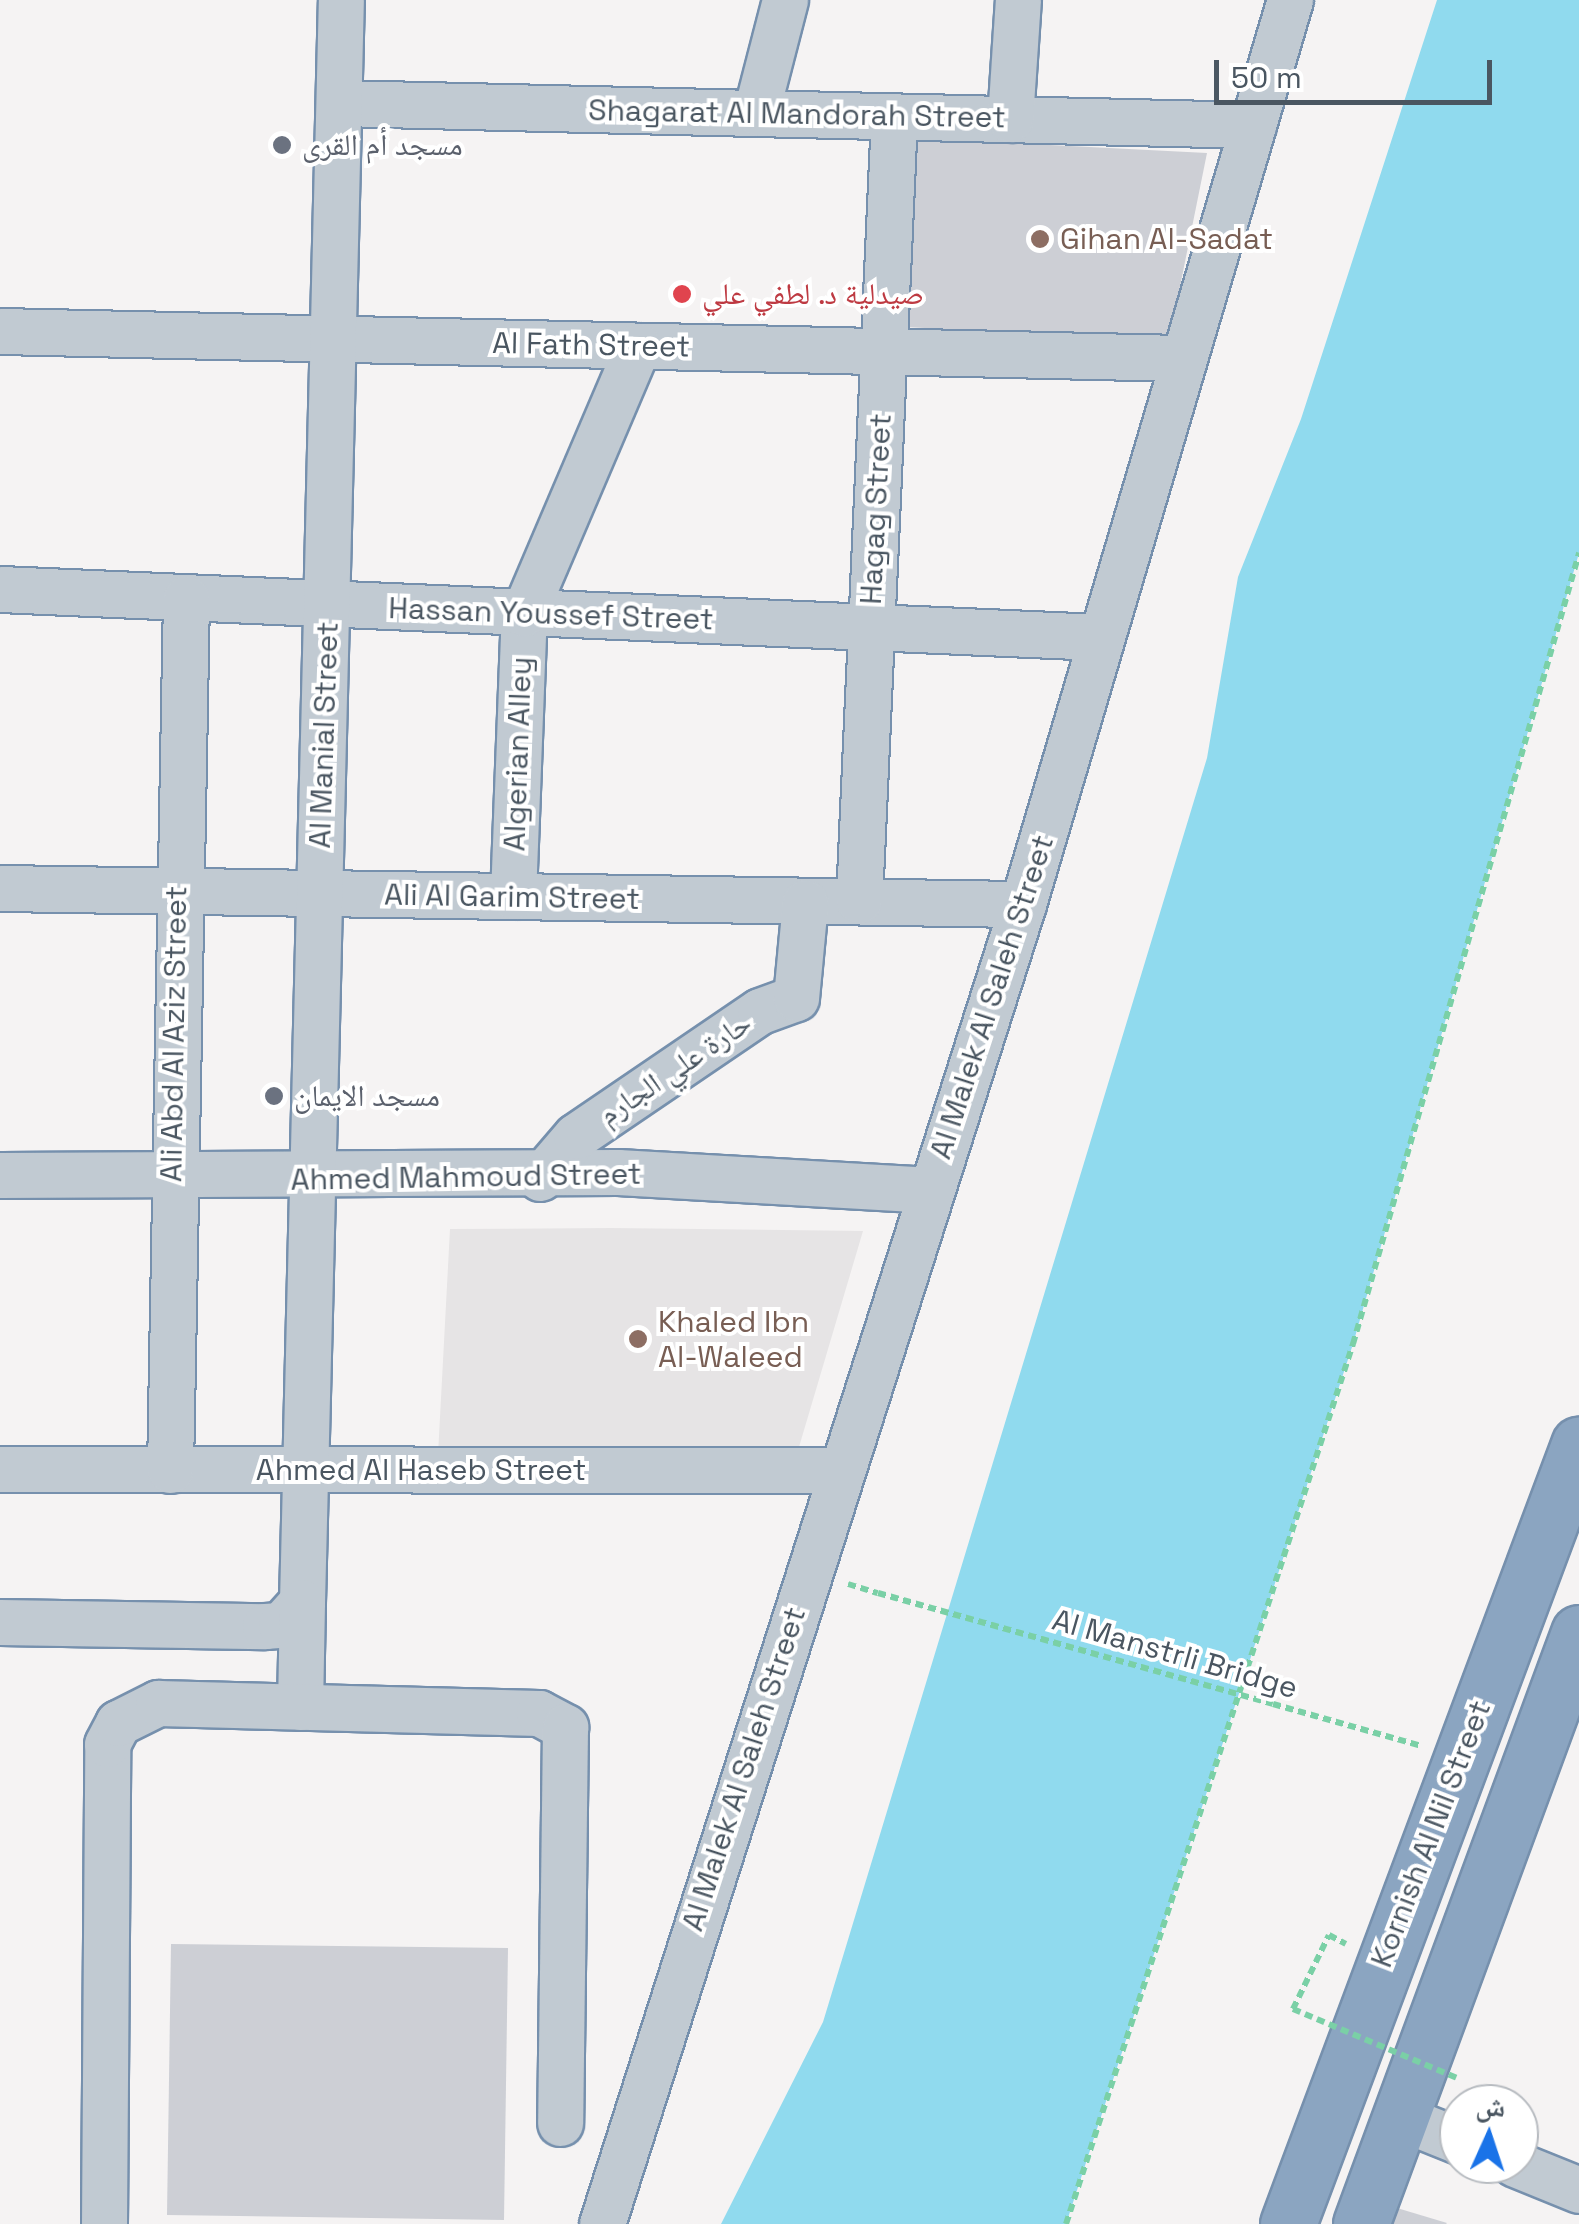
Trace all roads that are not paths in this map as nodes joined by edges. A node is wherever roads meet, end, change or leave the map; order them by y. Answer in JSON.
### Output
{"nodes":[{"id":1,"x":342,"y":0,"type":"edge"},
{"id":2,"x":786,"y":0,"type":"edge"},
{"id":3,"x":1018,"y":0,"type":"edge"},
{"id":4,"x":1290,"y":0,"type":"edge"},
{"id":5,"x":340,"y":103,"type":"junction"},
{"id":6,"x":756,"y":112,"type":"junction"},
{"id":7,"x":894,"y":117,"type":"junction"},
{"id":8,"x":1010,"y":118,"type":"junction"},
{"id":9,"x":1253,"y":124,"type":"junction"},
{"id":10,"x":0,"y":331,"type":"edge"},
{"id":11,"x":336,"y":339,"type":"junction"},
{"id":12,"x":638,"y":346,"type":"junction"},
{"id":13,"x":883,"y":352,"type":"junction"},
{"id":14,"x":1183,"y":358,"type":"junction"},
{"id":15,"x":0,"y":589,"type":"edge"},
{"id":16,"x":186,"y":598,"type":"junction"},
{"id":17,"x":327,"y":604,"type":"junction"},
{"id":18,"x":524,"y":613,"type":"junction"},
{"id":19,"x":871,"y":628,"type":"junction"},
{"id":20,"x":1101,"y":638,"type":"junction"},
{"id":21,"x":0,"y":888,"type":"edge"},
{"id":22,"x":175,"y":891,"type":"junction"},
{"id":23,"x":319,"y":894,"type":"junction"},
{"id":24,"x":513,"y":896,"type":"junction"},
{"id":25,"x":859,"y":900,"type":"junction"},
{"id":26,"x":806,"y":902,"type":"junction"},
{"id":27,"x":1023,"y":904,"type":"junction"},
{"id":28,"x":0,"y":1175,"type":"edge"},
{"id":29,"x":172,"y":1178,"type":"junction"},
{"id":30,"x":540,"y":1178,"type":"junction"},
{"id":31,"x":311,"y":1180,"type":"junction"},
{"id":32,"x":931,"y":1190,"type":"junction"},
{"id":33,"x":1579,"y":1445,"type":"edge"},
{"id":34,"x":0,"y":1470,"type":"edge"},
{"id":35,"x":170,"y":1470,"type":"junction"},
{"id":36,"x":304,"y":1470,"type":"junction"},
{"id":37,"x":842,"y":1470,"type":"junction"},
{"id":38,"x":302,"y":1602,"type":"junction"},
{"id":39,"x":0,"y":1622,"type":"edge"},
{"id":40,"x":1579,"y":1633,"type":"edge"},
{"id":41,"x":300,"y":1707,"type":"junction"},
{"id":42,"x":1399,"y":2117,"type":"junction"},
{"id":43,"x":560,"y":2123,"type":"dead end"},
{"id":44,"x":1439,"y":2133,"type":"edge"},
{"id":45,"x":1539,"y":2174,"type":"edge"},
{"id":46,"x":1579,"y":2190,"type":"edge"},
{"id":47,"x":104,"y":2224,"type":"edge"},
{"id":48,"x":602,"y":2224,"type":"edge"},
{"id":49,"x":1288,"y":2224,"type":"edge"},
{"id":50,"x":1361,"y":2224,"type":"edge"}],
"edges":[{"from":1,"to":5,"type":"street","name":"Al Manial Street"},
{"from":2,"to":6,"type":"street"},
{"from":3,"to":8,"type":"street"},
{"from":4,"to":9,"type":"street","name":"Al Malek Al Saleh Street"},
{"from":5,"to":6,"type":"street","name":"Shagarat Al Mandorah Street"},
{"from":5,"to":11,"type":"street","name":"Al Manial Street"},
{"from":6,"to":7,"type":"street","name":"Shagarat Al Mandorah Street"},
{"from":7,"to":8,"type":"street","name":"Shagarat Al Mandorah Street"},
{"from":7,"to":13,"type":"street","name":"Hagag Street"},
{"from":8,"to":9,"type":"street","name":"Shagarat Al Mandorah Street"},
{"from":9,"to":14,"type":"street","name":"Al Malek Al Saleh Street"},
{"from":10,"to":11,"type":"street","name":"Al Fath Street"},
{"from":11,"to":12,"type":"street","name":"Al Fath Street"},
{"from":11,"to":17,"type":"street","name":"Al Manial Street"},
{"from":12,"to":13,"type":"street","name":"Al Fath Street"},
{"from":12,"to":18,"type":"street"},
{"from":13,"to":14,"type":"street","name":"Al Fath Street"},
{"from":13,"to":19,"type":"street","name":"Hagag Street"},
{"from":14,"to":20,"type":"street","name":"Al Malek Al Saleh Street"},
{"from":15,"to":16,"type":"street","name":"Hassan Youssef Street"},
{"from":16,"to":17,"type":"street","name":"Hassan Youssef Street"},
{"from":16,"to":22,"type":"street","name":"Ali Abd Al Aziz Street"},
{"from":17,"to":18,"type":"street","name":"Hassan Youssef Street"},
{"from":17,"to":23,"type":"street","name":"Al Manial Street"},
{"from":18,"to":19,"type":"street","name":"Hassan Youssef Street"},
{"from":18,"to":24,"type":"street","name":"Algerian Alley"},
{"from":19,"to":20,"type":"street","name":"Hassan Youssef Street"},
{"from":19,"to":25,"type":"street","name":"Hagag Street"},
{"from":20,"to":27,"type":"street","name":"Al Malek Al Saleh Street"},
{"from":21,"to":22,"type":"street","name":"Ali Al Garim Street"},
{"from":22,"to":23,"type":"street","name":"Ali Al Garim Street"},
{"from":22,"to":29,"type":"street","name":"Ali Abd Al Aziz Street"},
{"from":23,"to":24,"type":"street","name":"Ali Al Garim Street"},
{"from":23,"to":31,"type":"street","name":"Al Manial Street"},
{"from":24,"to":26,"type":"street","name":"Ali Al Garim Street"},
{"from":25,"to":26,"type":"street","name":"Ali Al Garim Street"},
{"from":25,"to":27,"type":"street","name":"Ali Al Garim Street"},
{"from":26,"to":30,"type":"street","name":"حارة علي الجارم"},
{"from":27,"to":32,"type":"street","name":"Al Malek Al Saleh Street"},
{"from":28,"to":29,"type":"street","name":"Ahmed Mahmoud Street"},
{"from":29,"to":31,"type":"street","name":"Ahmed Mahmoud Street"},
{"from":29,"to":35,"type":"street","name":"Ali Abd Al Aziz Street"},
{"from":30,"to":31,"type":"street","name":"Ahmed Mahmoud Street"},
{"from":30,"to":32,"type":"street","name":"Ahmed Mahmoud Street"},
{"from":31,"to":36,"type":"street","name":"Al Manial Street"},
{"from":32,"to":37,"type":"street","name":"Al Malek Al Saleh Street"},
{"from":33,"to":49,"type":"highway","name":"Kornish Al Nil Street"},
{"from":34,"to":35,"type":"street","name":"Ahmed Al Haseb Street"},
{"from":35,"to":36,"type":"street","name":"Ahmed Al Haseb Street"},
{"from":36,"to":37,"type":"street","name":"Ahmed Al Haseb Street"},
{"from":36,"to":38,"type":"street","name":"Al Manial Street"},
{"from":37,"to":48,"type":"street","name":"Al Malek Al Saleh Street"},
{"from":38,"to":39,"type":"street"},
{"from":38,"to":41,"type":"street","name":"Al Manial Street"},
{"from":40,"to":42,"type":"highway"},
{"from":41,"to":43,"type":"street"},
{"from":41,"to":47,"type":"street"},
{"from":42,"to":44,"type":"street"},
{"from":42,"to":50,"type":"highway"},
{"from":45,"to":46,"type":"street"}]}
